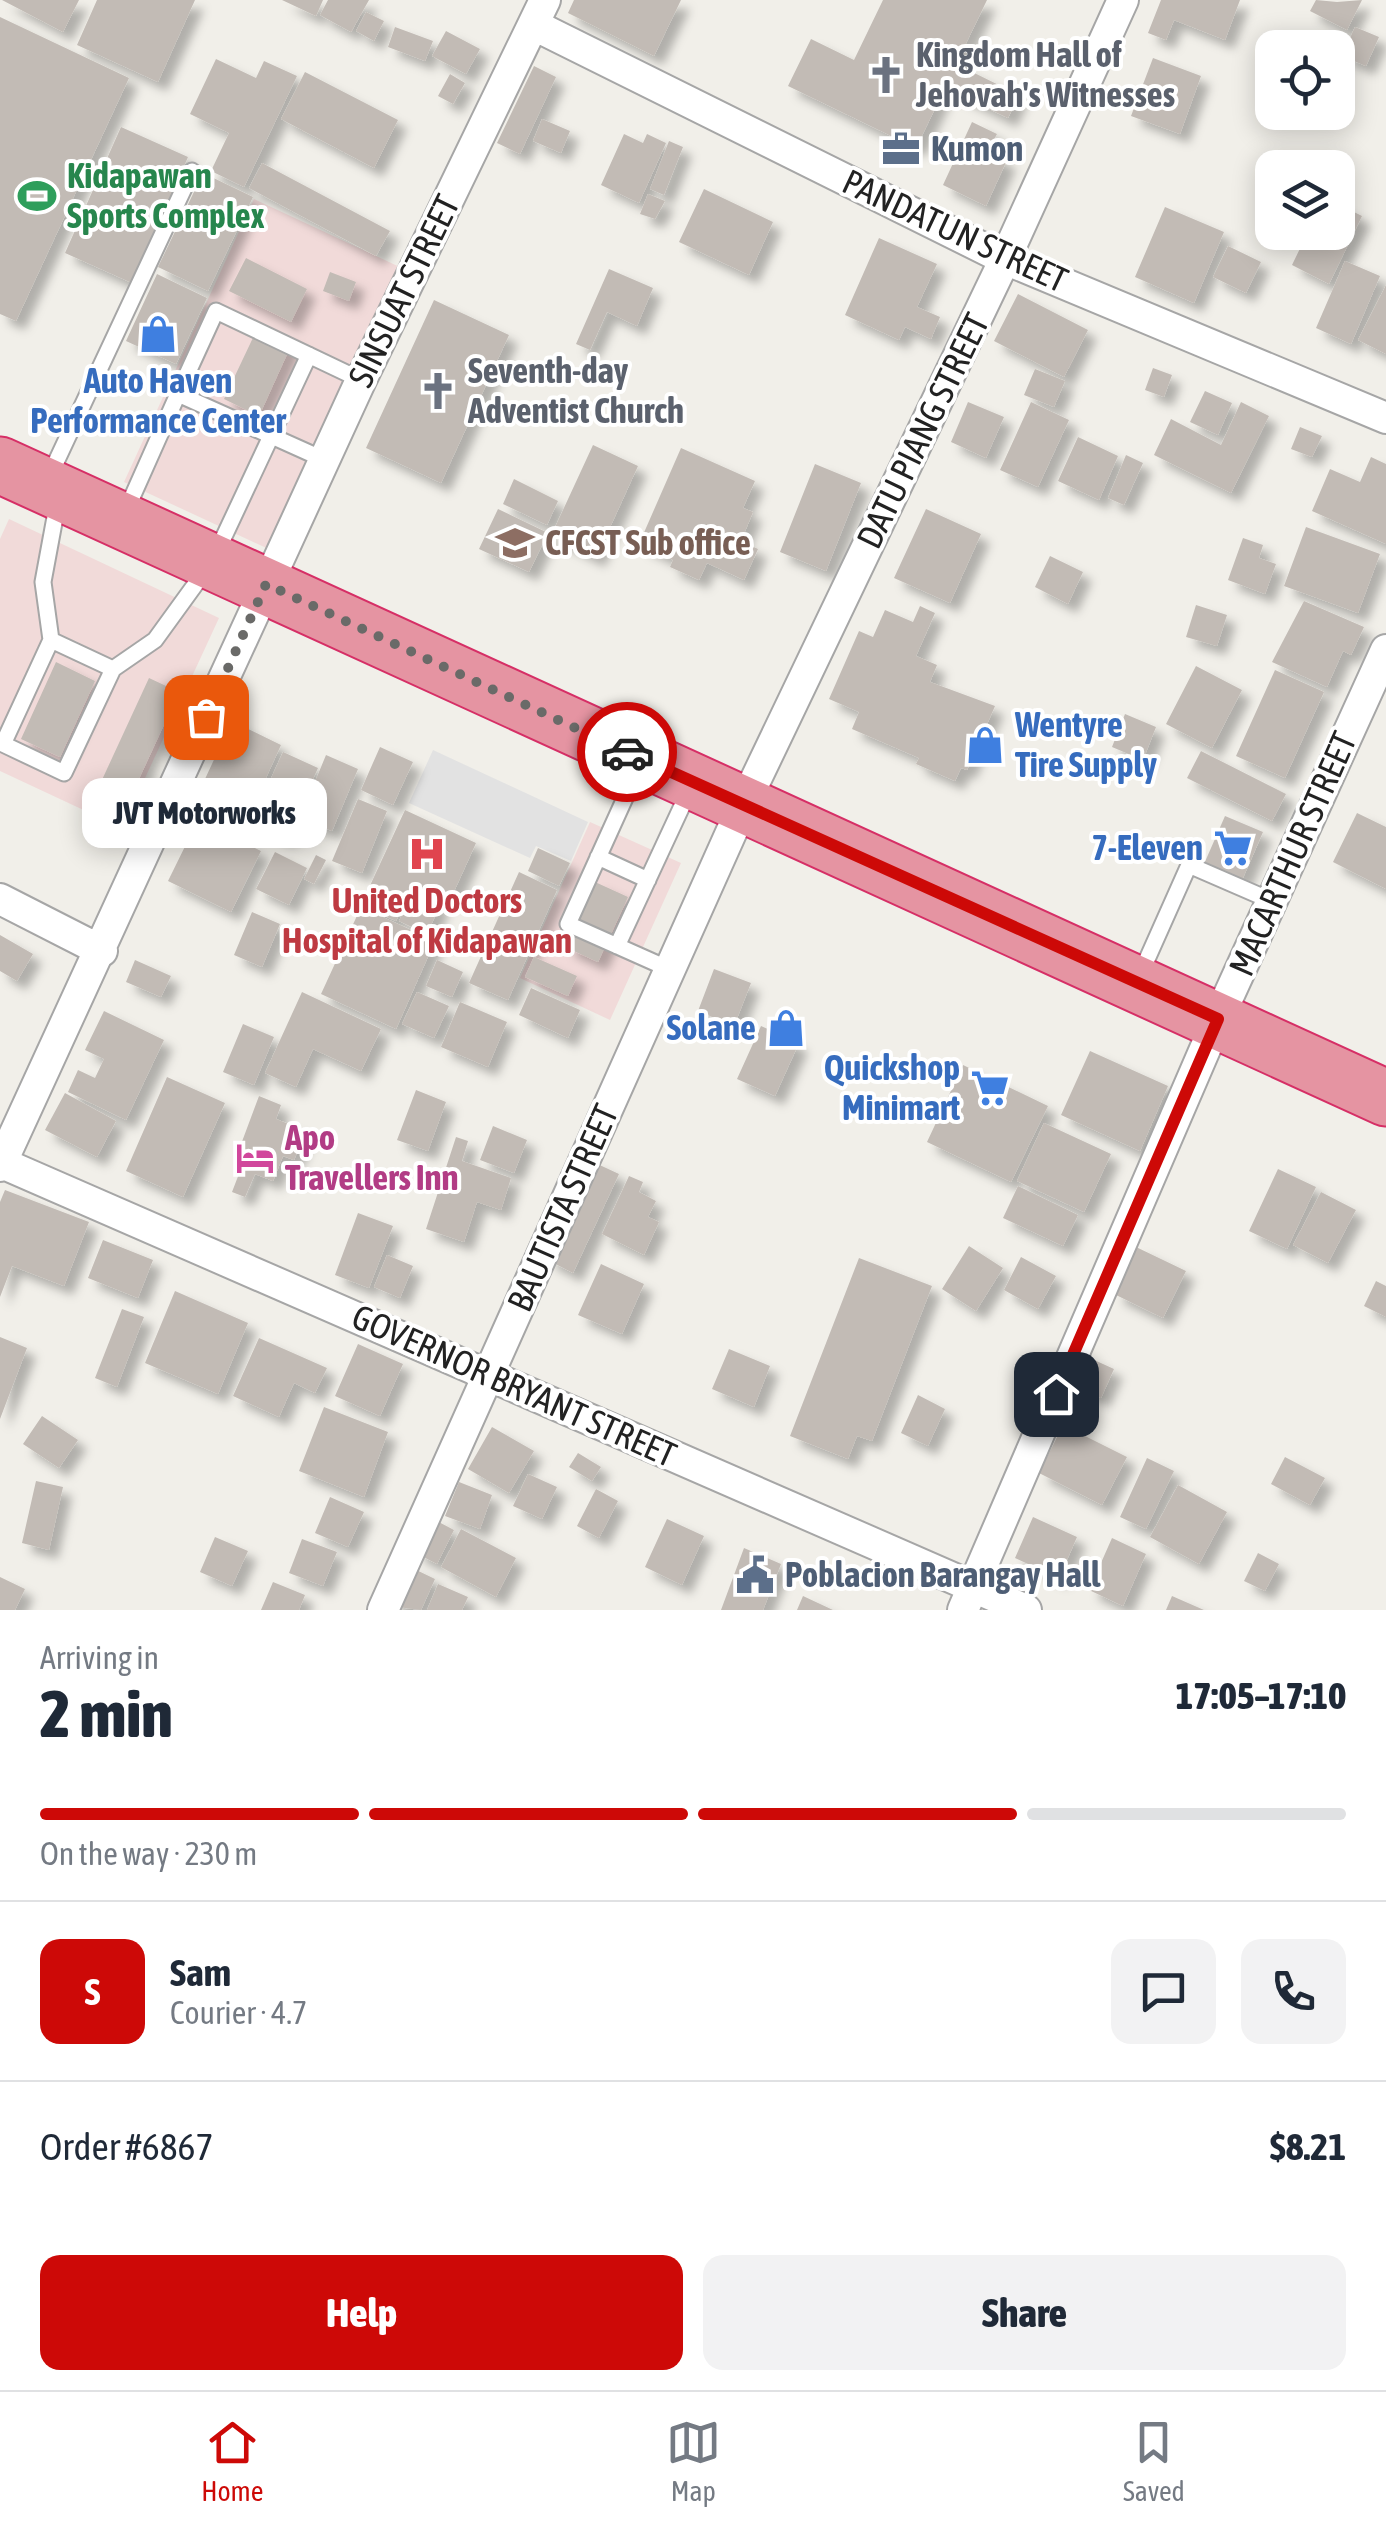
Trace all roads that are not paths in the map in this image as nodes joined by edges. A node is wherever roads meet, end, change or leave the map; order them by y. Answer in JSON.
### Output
{"nodes":[{"id":1,"x":1122,"y":0,"type":"edge"},
{"id":2,"x":540,"y":12,"type":"edge"},
{"id":3,"x":192,"y":171,"type":"dead end"},
{"id":4,"x":1005,"y":259,"type":"junction"},
{"id":5,"x":308,"y":355,"type":"junction"},
{"id":6,"x":361,"y":380,"type":"junction"},
{"id":7,"x":178,"y":394,"type":"junction"},
{"id":8,"x":1386,"y":418,"type":"edge"},
{"id":9,"x":269,"y":435,"type":"junction"},
{"id":10,"x":325,"y":460,"type":"junction"},
{"id":11,"x":35,"y":481,"type":"edge"},
{"id":12,"x":122,"y":520,"type":"junction"},
{"id":13,"x":213,"y":560,"type":"junction"},
{"id":14,"x":266,"y":584,"type":"junction"},
{"id":15,"x":51,"y":640,"type":"junction"},
{"id":16,"x":1386,"y":650,"type":"edge"},
{"id":17,"x":113,"y":669,"type":"junction"},
{"id":18,"x":643,"y":759,"type":"junction"},
{"id":19,"x":693,"y":782,"type":"junction"},
{"id":20,"x":744,"y":806,"type":"junction"},
{"id":21,"x":598,"y":857,"type":"junction"},
{"id":22,"x":648,"y":880,"type":"junction"},
{"id":23,"x":0,"y":899,"type":"edge"},
{"id":24,"x":1272,"y":900,"type":"junction"},
{"id":25,"x":617,"y":946,"type":"junction"},
{"id":26,"x":102,"y":950,"type":"junction"},
{"id":27,"x":670,"y":970,"type":"junction"},
{"id":28,"x":1137,"y":983,"type":"junction"},
{"id":29,"x":1218,"y":1019,"type":"junction"},
{"id":30,"x":1386,"y":1098,"type":"edge"},
{"id":31,"x":1,"y":1164,"type":"edge"},
{"id":32,"x":488,"y":1374,"type":"junction"},
{"id":33,"x":968,"y":1598,"type":"edge"},
{"id":34,"x":383,"y":1610,"type":"edge"},
{"id":35,"x":1026,"y":1610,"type":"edge"}],
"edges":[{"from":1,"to":4,"type":"street","name":"DATU PIANG STREET"},
{"from":2,"to":4,"type":"street","name":"PANDATUN STREET"},
{"from":2,"to":6,"type":"street","name":"SINSUAT STREET"},
{"from":3,"to":11,"type":"lane"},
{"from":4,"to":8,"type":"street","name":"PANDATUN STREET"},
{"from":4,"to":20,"type":"street","name":"DATU PIANG STREET"},
{"from":5,"to":6,"type":"lane"},
{"from":5,"to":7,"type":"lane"},
{"from":5,"to":9,"type":"lane"},
{"from":6,"to":10,"type":"street","name":"SINSUAT STREET"},
{"from":7,"to":9,"type":"lane"},
{"from":7,"to":12,"type":"lane"},
{"from":9,"to":10,"type":"lane"},
{"from":9,"to":13,"type":"lane"},
{"from":10,"to":14,"type":"street","name":"SINSUAT STREET"},
{"from":11,"to":12,"type":"highway"},
{"from":11,"to":15,"type":"lane"},
{"from":12,"to":13,"type":"highway"},
{"from":13,"to":14,"type":"highway"},
{"from":13,"to":17,"type":"lane"},
{"from":14,"to":18,"type":"highway"},
{"from":14,"to":26,"type":"street","name":"SINSUAT STREET"},
{"from":15,"to":17,"type":"lane"},
{"from":15,"to":17,"type":"lane"},
{"from":16,"to":24,"type":"street","name":"MACARTHUR STREET"},
{"from":18,"to":19,"type":"highway"},
{"from":18,"to":21,"type":"lane"},
{"from":19,"to":20,"type":"highway"},
{"from":19,"to":22,"type":"lane"},
{"from":20,"to":27,"type":"street","name":"BAUTISTA STREET"},
{"from":20,"to":28,"type":"highway"},
{"from":21,"to":22,"type":"lane"},
{"from":21,"to":25,"type":"lane"},
{"from":22,"to":25,"type":"lane"},
{"from":23,"to":26,"type":"street"},
{"from":24,"to":28,"type":"lane"},
{"from":24,"to":29,"type":"street","name":"MACARTHUR STREET"},
{"from":25,"to":27,"type":"lane"},
{"from":26,"to":31,"type":"street","name":"SINSUAT STREET"},
{"from":27,"to":32,"type":"street","name":"BAUTISTA STREET"},
{"from":28,"to":29,"type":"highway"},
{"from":29,"to":30,"type":"highway"},
{"from":29,"to":33,"type":"street","name":"MACARTHUR STREET"},
{"from":31,"to":32,"type":"street","name":"GOVERNOR BRYANT STREET"},
{"from":32,"to":33,"type":"street","name":"GOVERNOR BRYANT STREET"},
{"from":32,"to":34,"type":"street","name":"BAUTISTA STREET"},
{"from":33,"to":35,"type":"street","name":"GOVERNOR BRYANT STREET"}]}
